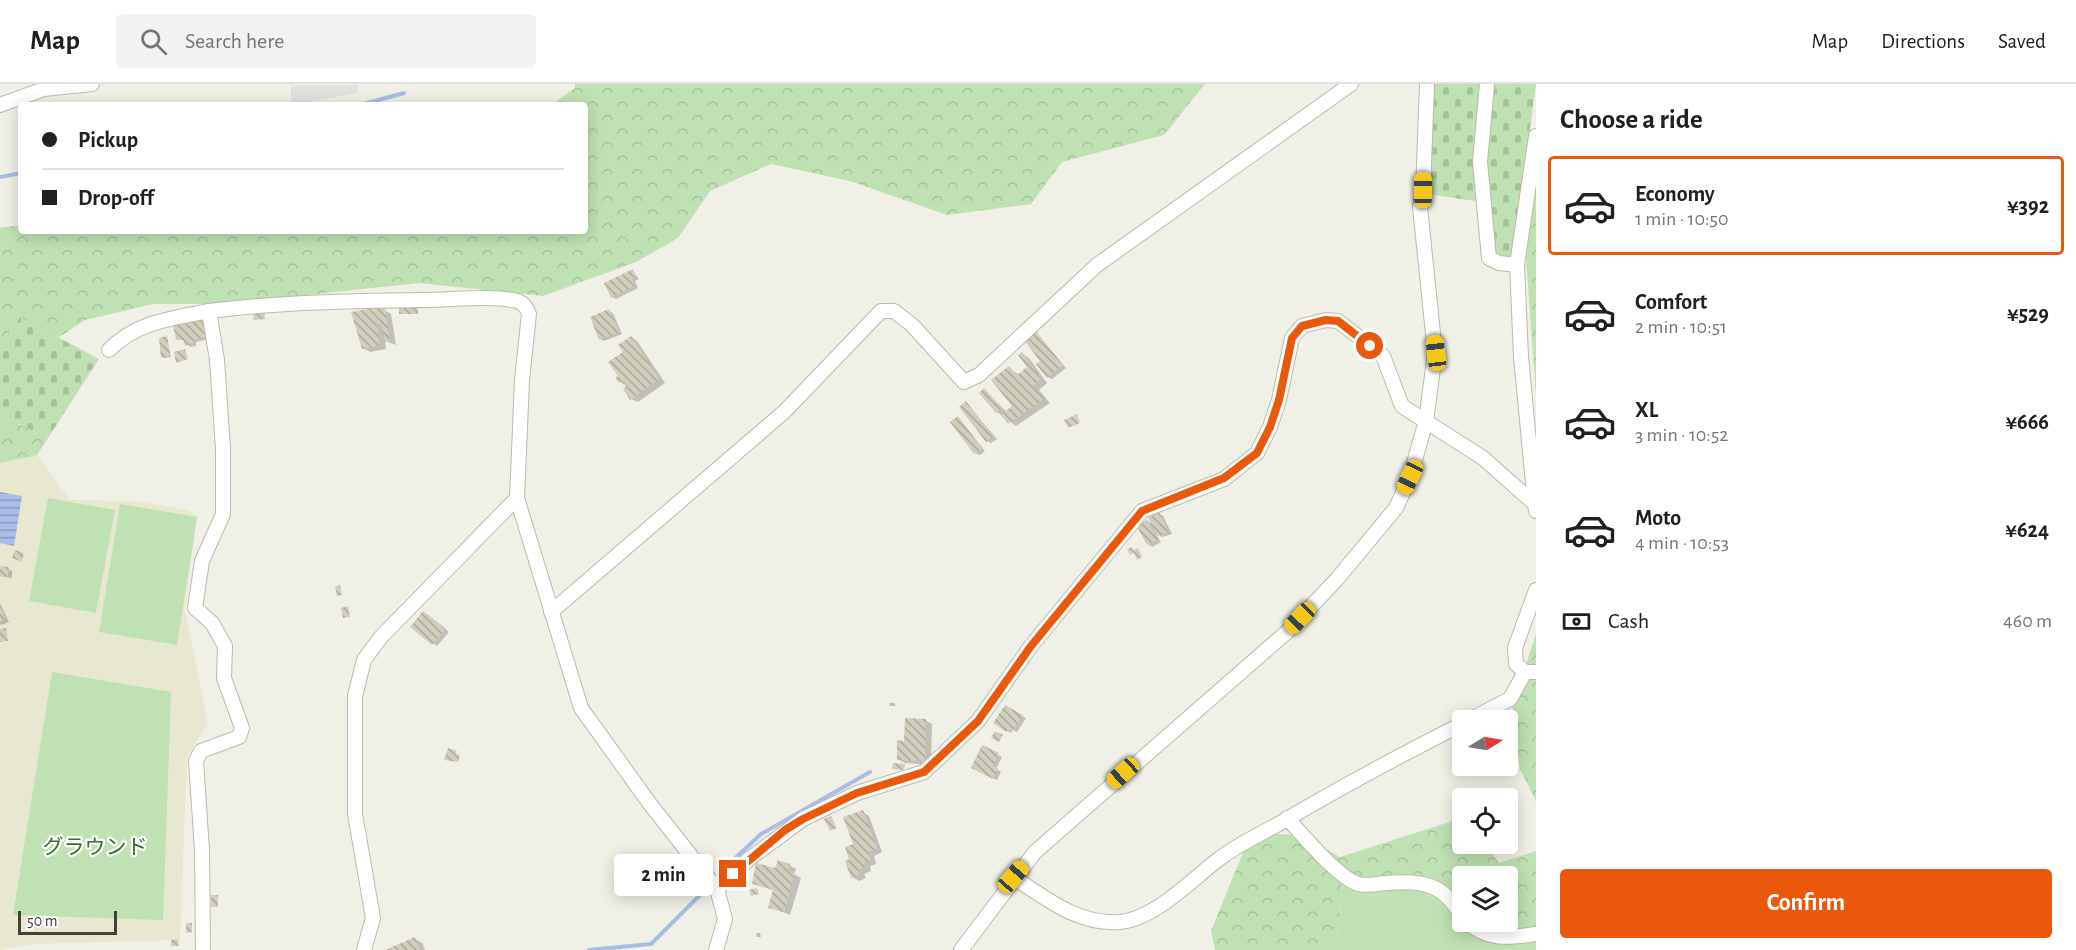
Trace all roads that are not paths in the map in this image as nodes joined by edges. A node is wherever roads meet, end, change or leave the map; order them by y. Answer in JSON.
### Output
{"nodes":[{"id":1,"x":92,"y":84,"type":"edge"},
{"id":2,"x":1351,"y":84,"type":"edge"},
{"id":3,"x":1427,"y":84,"type":"edge"},
{"id":4,"x":1487,"y":84,"type":"edge"},
{"id":5,"x":0,"y":105,"type":"edge"},
{"id":6,"x":1536,"y":136,"type":"edge"},
{"id":7,"x":1516,"y":265,"type":"junction"},
{"id":8,"x":209,"y":311,"type":"junction"},
{"id":9,"x":109,"y":350,"type":"dead end"},
{"id":10,"x":1426,"y":422,"type":"junction"},
{"id":11,"x":517,"y":498,"type":"junction"},
{"id":12,"x":1536,"y":504,"type":"edge"},
{"id":13,"x":1536,"y":511,"type":"edge"},
{"id":14,"x":1536,"y":590,"type":"edge"},
{"id":15,"x":551,"y":612,"type":"junction"},
{"id":16,"x":1531,"y":672,"type":"edge"},
{"id":17,"x":1489,"y":710,"type":"edge"},
{"id":18,"x":1452,"y":729,"type":"edge"},
{"id":19,"x":1287,"y":819,"type":"junction"},
{"id":20,"x":1013,"y":877,"type":"junction"},
{"id":21,"x":717,"y":889,"type":"junction"},
{"id":22,"x":1452,"y":899,"type":"edge"},
{"id":23,"x":1482,"y":932,"type":"edge"},
{"id":24,"x":1536,"y":934,"type":"edge"},
{"id":25,"x":203,"y":950,"type":"edge"},
{"id":26,"x":364,"y":950,"type":"edge"},
{"id":27,"x":716,"y":950,"type":"edge"},
{"id":28,"x":961,"y":950,"type":"edge"}],
"edges":[{"from":1,"to":5,"type":"street"},
{"from":2,"to":15,"type":"street"},
{"from":3,"to":10,"type":"street"},
{"from":4,"to":7,"type":"street"},
{"from":6,"to":7,"type":"street"},
{"from":7,"to":12,"type":"street"},
{"from":8,"to":9,"type":"street"},
{"from":8,"to":11,"type":"street"},
{"from":8,"to":25,"type":"street"},
{"from":10,"to":12,"type":"street"},
{"from":10,"to":20,"type":"street"},
{"from":10,"to":21,"type":"street"},
{"from":11,"to":15,"type":"street"},
{"from":11,"to":26,"type":"street"},
{"from":12,"to":13,"type":"street"},
{"from":14,"to":16,"type":"street"},
{"from":15,"to":21,"type":"street"},
{"from":16,"to":17,"type":"street"},
{"from":18,"to":19,"type":"street"},
{"from":19,"to":20,"type":"street"},
{"from":19,"to":22,"type":"street"},
{"from":20,"to":28,"type":"street"},
{"from":21,"to":27,"type":"street"},
{"from":23,"to":24,"type":"street"}]}
